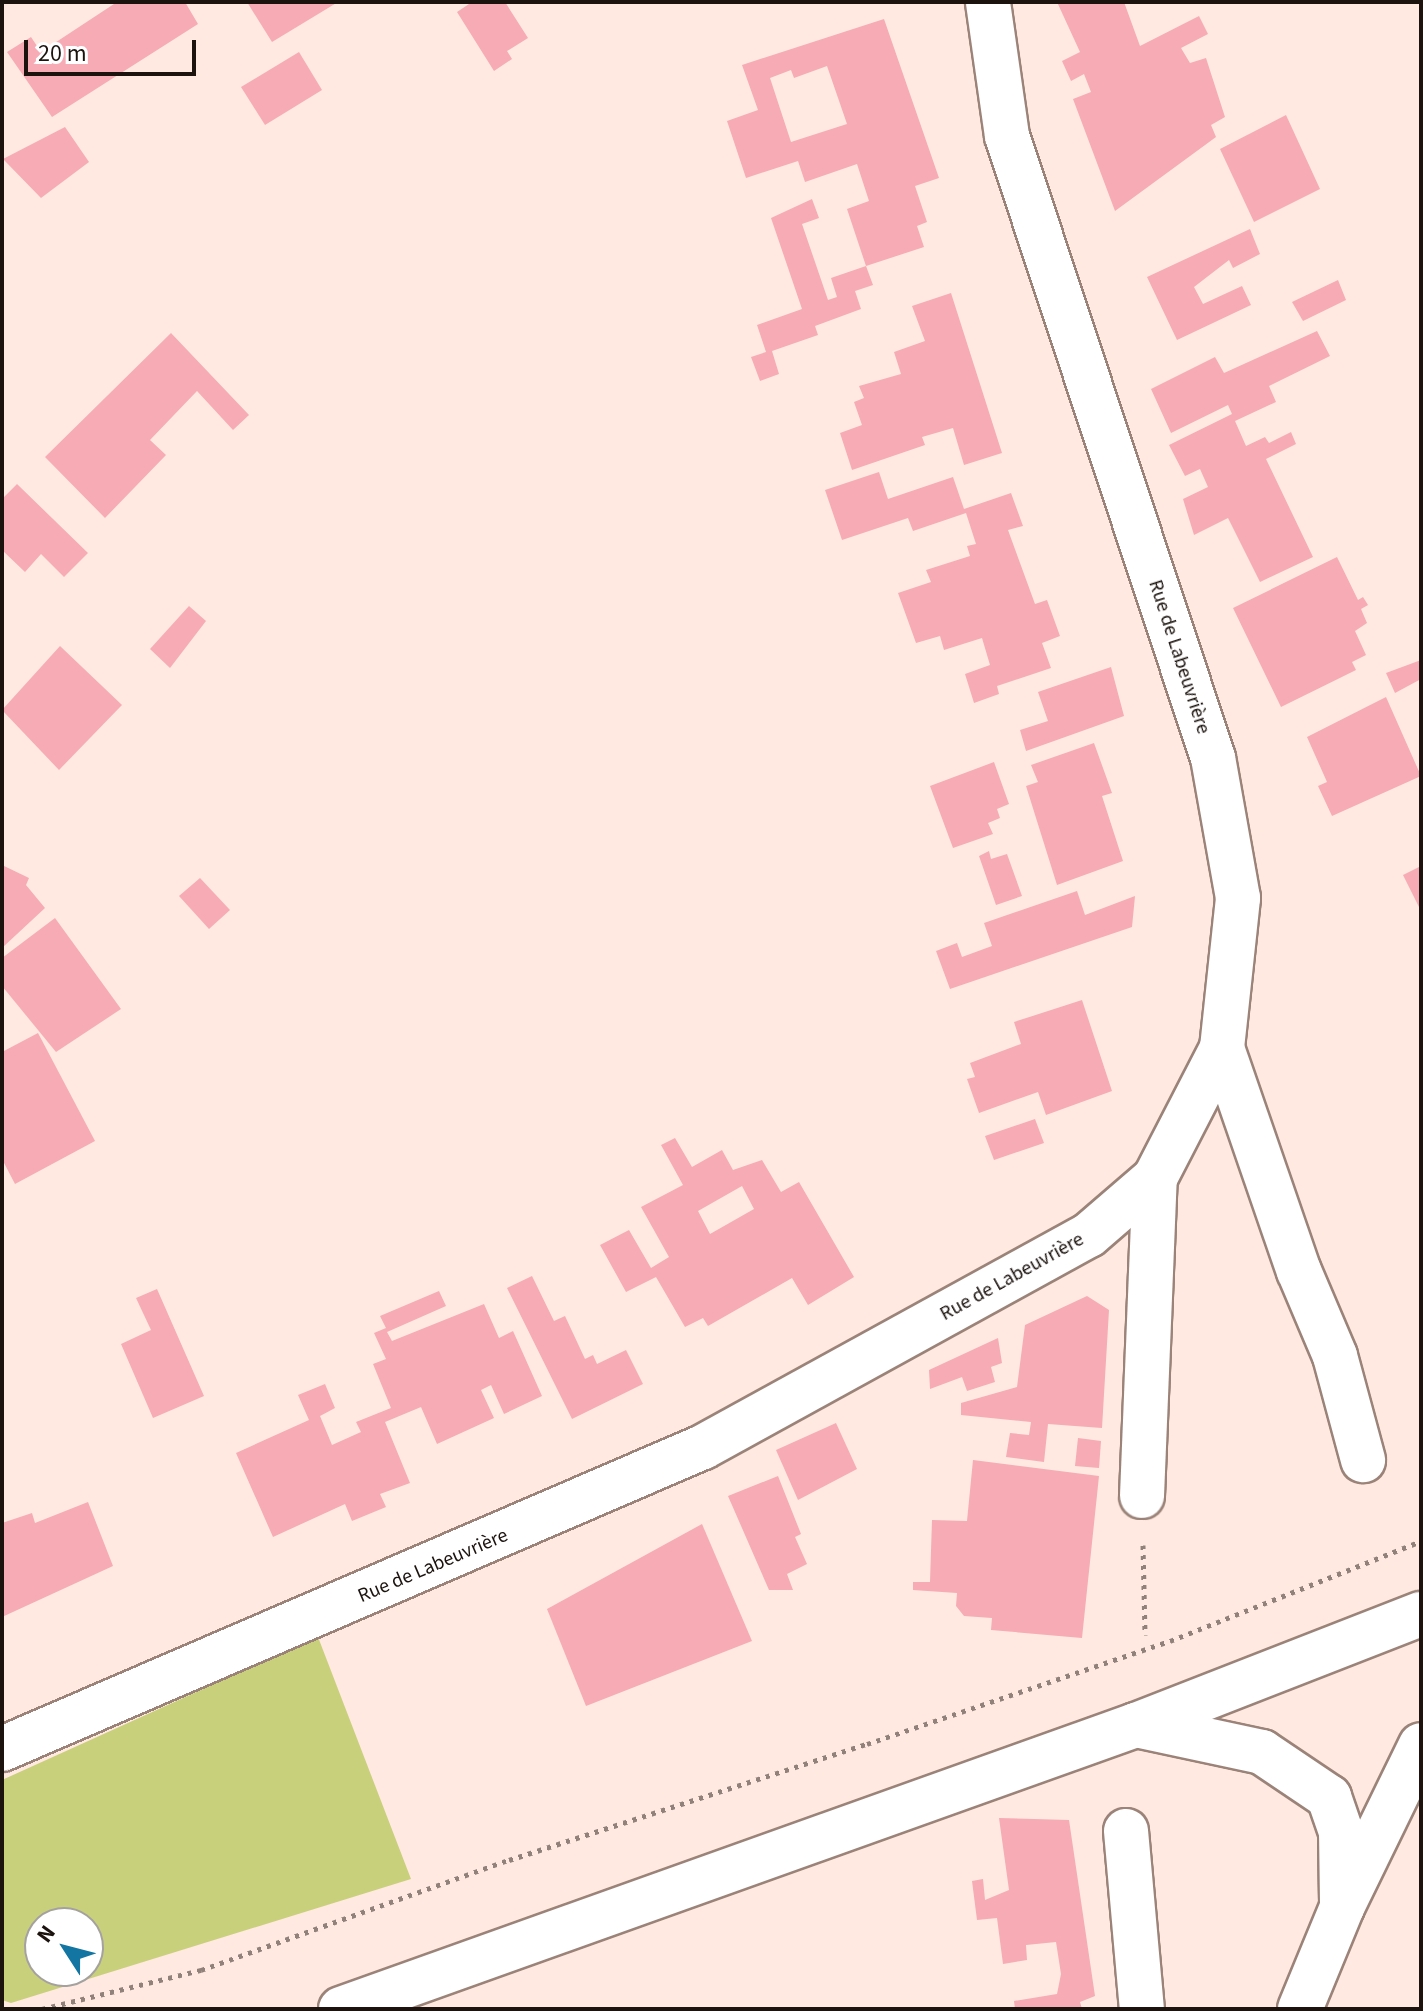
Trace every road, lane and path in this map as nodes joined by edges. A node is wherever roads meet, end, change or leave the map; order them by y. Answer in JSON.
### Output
{"nodes":[{"id":1,"x":988,"y":2,"type":"edge"},
{"id":2,"x":1222,"y":1048,"type":"junction"},
{"id":3,"x":1155,"y":1178,"type":"junction"},
{"id":4,"x":1363,"y":1460,"type":"dead end"},
{"id":5,"x":1142,"y":1496,"type":"joint"},
{"id":6,"x":1421,"y":1541,"type":"edge"},
{"id":7,"x":1421,"y":1614,"type":"edge"},
{"id":8,"x":1145,"y":1635,"type":"dead end"},
{"id":9,"x":1136,"y":1725,"type":"junction"},
{"id":10,"x":1421,"y":1745,"type":"edge"},
{"id":11,"x":2,"y":1749,"type":"edge"},
{"id":12,"x":1126,"y":1831,"type":"dead end"},
{"id":13,"x":1342,"y":1907,"type":"junction"},
{"id":14,"x":42,"y":2009,"type":"edge"},
{"id":15,"x":341,"y":2009,"type":"edge"},
{"id":16,"x":1142,"y":2009,"type":"edge"},
{"id":17,"x":1300,"y":2009,"type":"edge"}],
"edges":[{"from":1,"to":2,"type":"street","name":"Rue de Labeuvrière"},
{"from":2,"to":3,"type":"street","name":"Rue de Labeuvrière"},
{"from":2,"to":4,"type":"street"},
{"from":3,"to":5,"type":"street"},
{"from":3,"to":11,"type":"street","name":"Rue de Labeuvrière"},
{"from":5,"to":8,"type":"path"},
{"from":6,"to":14,"type":"path"},
{"from":7,"to":9,"type":"street"},
{"from":9,"to":13,"type":"street"},
{"from":9,"to":15,"type":"street"},
{"from":10,"to":13,"type":"street"},
{"from":12,"to":16,"type":"street"},
{"from":13,"to":17,"type":"street"}]}
